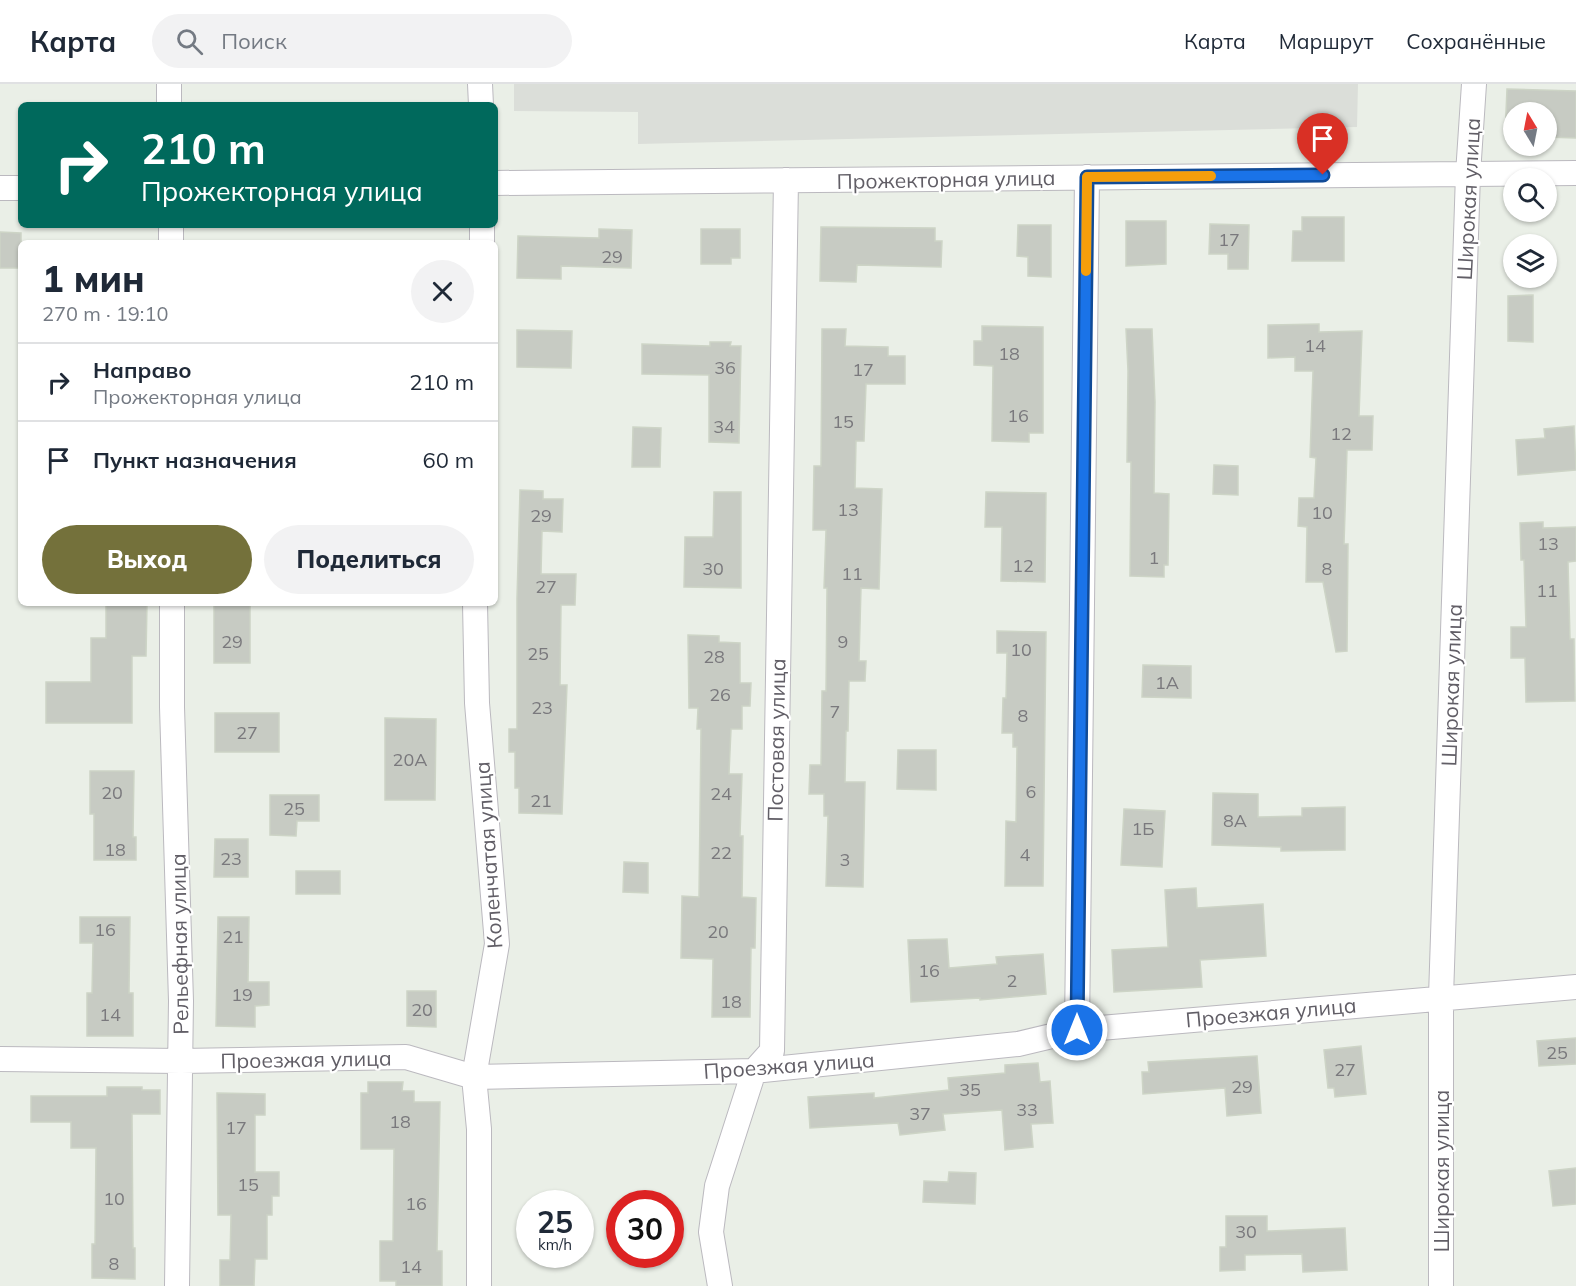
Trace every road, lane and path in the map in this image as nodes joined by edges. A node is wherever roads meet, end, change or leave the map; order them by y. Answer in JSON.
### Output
{"nodes":[{"id":1,"x":169,"y":84,"type":"edge"},
{"id":2,"x":480,"y":84,"type":"edge"},
{"id":3,"x":1474,"y":84,"type":"edge"},
{"id":4,"x":169,"y":102,"type":"edge"},
{"id":5,"x":481,"y":102,"type":"edge"},
{"id":6,"x":1576,"y":172,"type":"edge"},
{"id":7,"x":1468,"y":174,"type":"junction"},
{"id":8,"x":1087,"y":177,"type":"junction"},
{"id":9,"x":786,"y":180,"type":"junction"},
{"id":10,"x":498,"y":183,"type":"edge"},
{"id":11,"x":0,"y":188,"type":"edge"},
{"id":12,"x":18,"y":188,"type":"edge"},
{"id":13,"x":172,"y":606,"type":"edge"},
{"id":14,"x":475,"y":606,"type":"edge"},
{"id":15,"x":1576,"y":987,"type":"edge"},
{"id":16,"x":1441,"y":997,"type":"junction"},
{"id":17,"x":1077,"y":1030,"type":"junction"},
{"id":18,"x":0,"y":1059,"type":"edge"},
{"id":19,"x":181,"y":1061,"type":"junction"},
{"id":20,"x":754,"y":1071,"type":"junction"},
{"id":21,"x":474,"y":1077,"type":"junction"},
{"id":22,"x":177,"y":1286,"type":"edge"},
{"id":23,"x":479,"y":1286,"type":"edge"},
{"id":24,"x":720,"y":1286,"type":"edge"},
{"id":25,"x":1441,"y":1286,"type":"edge"}],
"edges":[{"from":1,"to":4,"type":"street"},
{"from":2,"to":5,"type":"street"},
{"from":3,"to":7,"type":"street","name":"Широкая улица"},
{"from":6,"to":7,"type":"street","name":"Прожекторная улица"},
{"from":7,"to":8,"type":"street","name":"Прожекторная улица"},
{"from":7,"to":16,"type":"street","name":"Широкая улица"},
{"from":8,"to":9,"type":"street","name":"Прожекторная улица"},
{"from":8,"to":17,"type":"street"},
{"from":9,"to":10,"type":"street","name":"Прожекторная улица"},
{"from":9,"to":20,"type":"street","name":"Постовая улица"},
{"from":11,"to":12,"type":"street"},
{"from":13,"to":19,"type":"street","name":"Рельефная улица"},
{"from":14,"to":21,"type":"street","name":"Коленчатая улица"},
{"from":15,"to":16,"type":"street","name":"Проезжая улица"},
{"from":16,"to":17,"type":"street","name":"Проезжая улица"},
{"from":16,"to":25,"type":"street","name":"Широкая улица"},
{"from":17,"to":20,"type":"street","name":"Проезжая улица"},
{"from":18,"to":19,"type":"street","name":"Проезжая улица"},
{"from":19,"to":21,"type":"street","name":"Проезжая улица"},
{"from":19,"to":22,"type":"street","name":"Рельефная улица"},
{"from":20,"to":21,"type":"street","name":"Проезжая улица"},
{"from":20,"to":24,"type":"street","name":"Постовая улица"},
{"from":21,"to":23,"type":"street","name":"Коленчатая улица"}]}
